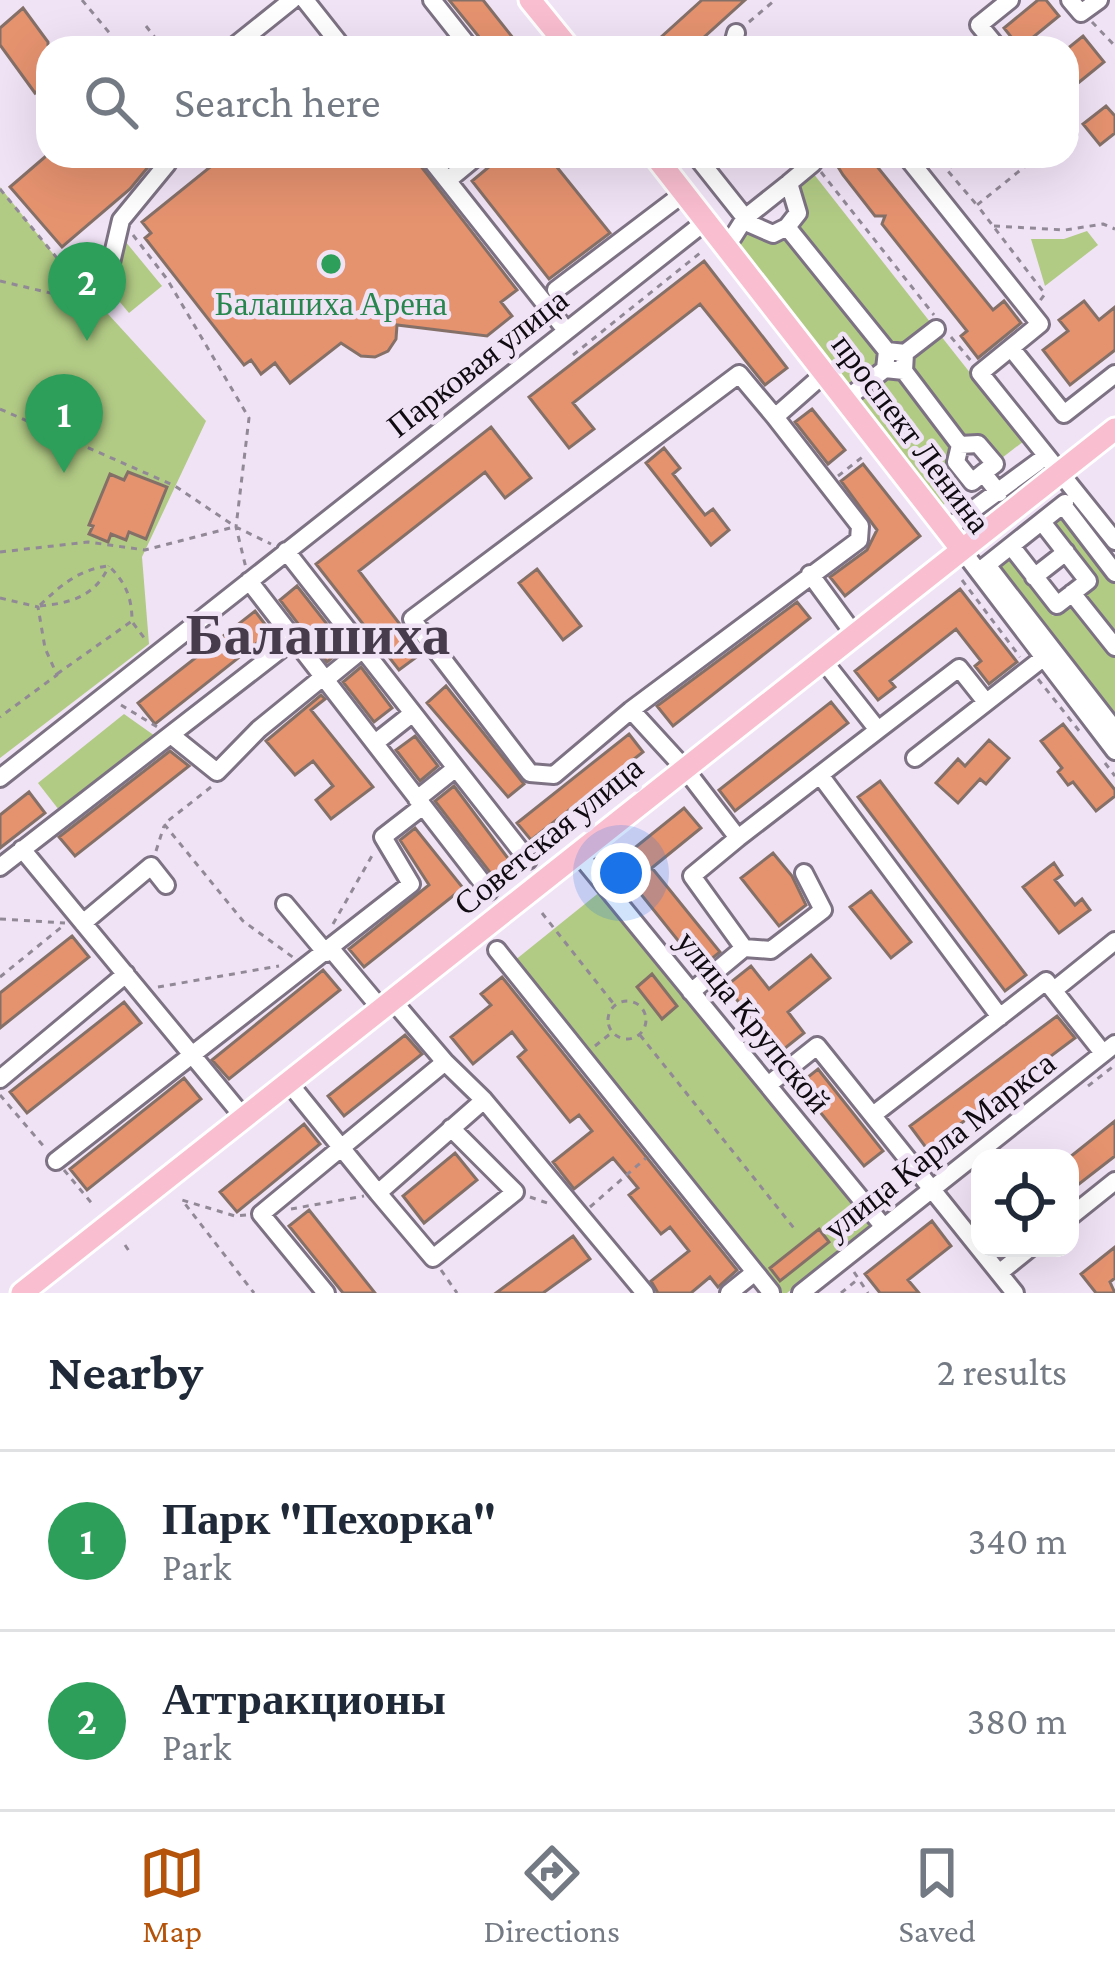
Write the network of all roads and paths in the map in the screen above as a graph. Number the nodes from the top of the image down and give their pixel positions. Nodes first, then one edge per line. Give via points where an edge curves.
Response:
1 (82, 0) edge
2 (292, 0) edge
3 (305, 0) edge
4 (432, 0) edge
5 (530, 0) edge
6 (775, 0) edge
7 (1010, 0) edge
8 (1099, 0) edge
9 (1076, 6) edge
10 (146, 26) dead end
11 (112, 36) edge
12 (154, 36) edge
13 (247, 36) edge
14 (334, 36) edge
15 (460, 36) edge
16 (558, 36) edge
17 (738, 36) edge
18 (989, 36) edge
19 (1115, 46) edge
20 (164, 168) edge
21 (438, 168) edge
22 (462, 168) edge
23 (664, 168) edge
24 (705, 168) edge
25 (803, 168) edge
26 (818, 168) edge
27 (916, 168) edge
28 (949, 168) edge
29 (1023, 168) edge
30 (448, 180) junction
31 (789, 183) junction
32 (0, 189) edge
33 (684, 193) junction
34 (977, 206) junction
35 (745, 218) junction
36 (121, 220) junction
37 (706, 220) junction
38 (992, 225) junction
39 (787, 227) junction
40 (1115, 229) edge
41 (733, 237) dead end
42 (700, 253) dead end
43 (0, 281) edge
44 (556, 290) dead end
45 (104, 293) dead end
46 (1032, 314) junction
47 (565, 329) junction
48 (936, 329) dead end
49 (1011, 348) junction
50 (573, 355) dead end
51 (895, 361) junction
52 (825, 373) junction
53 (980, 373) junction
54 (1115, 374) edge
55 (854, 393) dead end
56 (0, 408) edge
57 (775, 417) junction
58 (1115, 429) edge
59 (865, 455) dead end
60 (1038, 461) dead end
61 (1060, 472) junction
62 (828, 484) junction
63 (999, 493) junction
64 (1042, 522) junction
65 (955, 523) dead end
66 (236, 527) junction
67 (1115, 542) edge
68 (1011, 546) junction
69 (962, 550) junction
70 (286, 551) junction
71 (1066, 552) junction
72 (0, 553) edge
73 (109, 566) junction
74 (1115, 573) edge
75 (810, 574) junction
76 (1034, 577) junction
77 (249, 581) junction
78 (1072, 593) junction
79 (0, 598) edge
80 (38, 607) junction
81 (132, 621) junction
82 (854, 634) junction
83 (145, 639) dead end
84 (289, 643) junction
85 (1115, 647) edge
86 (363, 649) junction
87 (1042, 658) junction
88 (823, 659) junction
89 (57, 675) junction
90 (324, 679) junction
91 (104, 695) junction
92 (986, 702) junction
93 (631, 710) junction
94 (413, 713) junction
95 (0, 717) edge
96 (878, 730) junction
97 (1115, 730) edge
98 (171, 734) junction
99 (375, 743) junction
100 (1115, 751) edge
101 (915, 758) dead end
102 (456, 768) junction
103 (685, 769) junction
104 (217, 772) junction
105 (820, 775) junction
106 (0, 778) edge
107 (420, 802) junction
108 (164, 824) junction
109 (383, 837) junction
110 (738, 838) junction
111 (22, 849) junction
112 (578, 853) junction
113 (528, 860) dead end
114 (151, 866) junction
115 (0, 867) edge
116 (804, 873) dead end
117 (166, 885) dead end
118 (489, 891) dead end
119 (285, 904) dead end
120 (542, 913) dead end
121 (0, 919) edge
122 (76, 920) junction
123 (1115, 941) edge
124 (744, 948) junction
125 (326, 950) junction
126 (497, 950) dead end
127 (125, 974) junction
128 (0, 977) edge
129 (138, 990) junction
130 (1054, 990) junction
131 (692, 992) junction
132 (387, 1005) junction
133 (614, 1005) junction
134 (1000, 1017) junction
135 (612, 1033) junction
136 (640, 1035) junction
137 (1109, 1049) edge
138 (193, 1056) junction
139 (583, 1056) junction
140 (445, 1062) junction
141 (0, 1079) edge
142 (289, 1084) junction
143 (768, 1085) junction
144 (484, 1100) junction
145 (873, 1115) junction
146 (245, 1119) junction
147 (451, 1128) junction
148 (340, 1148) junction
149 (657, 1149) junction
150 (56, 1161) dead end
151 (1115, 1181) edge
152 (932, 1188) junction
153 (515, 1192) junction
154 (378, 1193) junction
155 (1079, 1209) edge
156 (261, 1214) junction
157 (580, 1215) junction
158 (883, 1226) junction
159 (797, 1232) dead end
160 (125, 1245) dead end
161 (129, 1251) dead end
162 (1019, 1257) edge
163 (433, 1258) junction
164 (755, 1272) junction
165 (999, 1273) junction
166 (852, 1274) dead end
167 (824, 1275) junction
168 (857, 1280) junction
169 (22, 1293) edge
170 (254, 1293) edge
171 (326, 1293) edge
172 (457, 1293) edge
173 (645, 1293) edge
174 (729, 1293) edge
175 (772, 1293) edge
176 (801, 1293) edge
177 (840, 1293) edge
178 (868, 1293) edge
179 (1015, 1293) edge

1 - 11 path
2 - 13 street
3 - 14 street
4 - 15 street
5 - 16 main road
6 - 17 path
7 - 18 street via 980,25
8 - 9 street
9 - 19 path
10 - 12 path
20 - 36 street
21 - 30 street
22 - 30 street
23 - 33 main road, проспект Ленина
24 - 35 street
25 - 31 street
26 - 53 path
27 - 46 street
28 - 34 path
29 - 34 path
30 - 47 street
31 - 35 street
31 - 39 street via 798,213
32 - 43 path via 95,304
33 - 37 main road, проспект Ленина
33 - 44 street
34 - 38 path
35 - 39 street via 772,234
35 - 41 street
36 - 45 street
36 - 66 path via 249,418
37 - 47 street, Парковая улица
37 - 52 main road, проспект Ленина
38 - 40 path
38 - 46 path via 1045,294
39 - 51 street
42 - 50 path
46 - 49 street via 1040,325
47 - 70 street, Парковая улица
48 - 51 street
49 - 53 street
49 - 54 street via 1064,414
51 - 55 street
51 - 63 street via 959,445 978,444 995,464 983,473
52 - 57 street
52 - 69 main road, проспект Ленина
53 - 61 street
56 - 66 path via 175,486
57 - 62 street
57 - 93 street via 740,374 412,620 530,773 554,775
58 - 61 main road, Советская улица
59 - 62 path
60 - 63 street
61 - 67 street
61 - 69 main road, Советская улица
62 - 75 street via 860,526 859,540
63 - 65 street
64 - 68 street
64 - 71 street
64 - 74 street via 1061,504
66 - 70 path
66 - 72 path via 145,550 88,542
66 - 77 path
68 - 76 street
68 - 97 street via 987,562
69 - 82 main road, Советская улица
69 - 87 street, проспект Ленина
70 - 77 street, Парковая улица
70 - 86 street
71 - 76 street
71 - 78 street via 1088,580
73 - 80 path via 87,569
73 - 80 path via 84,596
73 - 81 path via 132,602
75 - 82 street
75 - 93 street
76 - 78 street via 1057,605
77 - 84 street
77 - 91 street, Парковая улица
78 - 85 street
79 - 80 path
80 - 89 path
81 - 83 path
81 - 89 path
82 - 88 main road, Советская улица
84 - 90 street
84 - 98 street
86 - 90 street
86 - 94 street
87 - 92 street
87 - 100 street, проспект Ленина
88 - 96 street
88 - 103 main road, Советская улица
89 - 95 path
90 - 99 street
90 - 104 street
91 - 98 path
91 - 106 street, Парковая улица
92 - 96 street via 959,668
92 - 101 street
93 - 103 street
94 - 99 street
94 - 102 street
96 - 105 street
98 - 104 street
98 - 111 street
99 - 107 street
102 - 107 street
102 - 113 street
103 - 110 street
103 - 112 main road, Советская улица
104 - 108 path via 220,780
105 - 110 street
105 - 134 street
107 - 109 street
107 - 118 street
108 - 114 path
108 - 129 path via 243,921 301,963
109 - 125 path
109 - 125 street via 411,884
110 - 124 street via 692,875
111 - 115 street
111 - 122 street
112 - 131 street, улица Крупской
112 - 132 main road, Советская улица
114 - 117 street
114 - 122 street
116 - 124 street via 823,910 771,950
119 - 125 street
120 - 133 path
121 - 122 path
122 - 127 street
122 - 128 path
123 - 130 street
124 - 131 street
125 - 132 street
125 - 138 street
126 - 139 street
127 - 129 street
127 - 141 street
129 - 138 street
130 - 134 street via 1046,981
130 - 137 street
131 - 143 street, улица Крупской
132 - 140 street
132 - 142 main road, Советская улица
133 - 135 path
133 - 136 path via 643,1007
134 - 145 street
135 - 136 path
135 - 139 path
136 - 159 path
137 - 152 street, улица Карла Маркса
138 - 146 street
138 - 150 street
139 - 149 street
140 - 144 street
140 - 148 street
142 - 146 main road, Советская улица
142 - 148 street
143 - 145 street via 817,1046
143 - 158 street, улица Крупской
144 - 147 street
144 - 157 street
145 - 152 street
146 - 169 main road, Советская улица
147 - 153 street
147 - 154 street
148 - 154 street
148 - 156 street
149 - 157 path
149 - 164 street
151 - 155 street
152 - 158 street, улица Карла Маркса
152 - 165 street
153 - 157 path
153 - 163 street
154 - 156 path
154 - 163 street
156 - 170 path via 235,1216 182,1200
156 - 171 street
157 - 173 street
158 - 167 street, улица Карла Маркса
160 - 161 path
162 - 165 street
163 - 172 path
164 - 174 street
164 - 175 street
165 - 179 street
166 - 168 path
167 - 176 street, улица Карла Маркса
167 - 177 street
168 - 177 path
168 - 178 path

